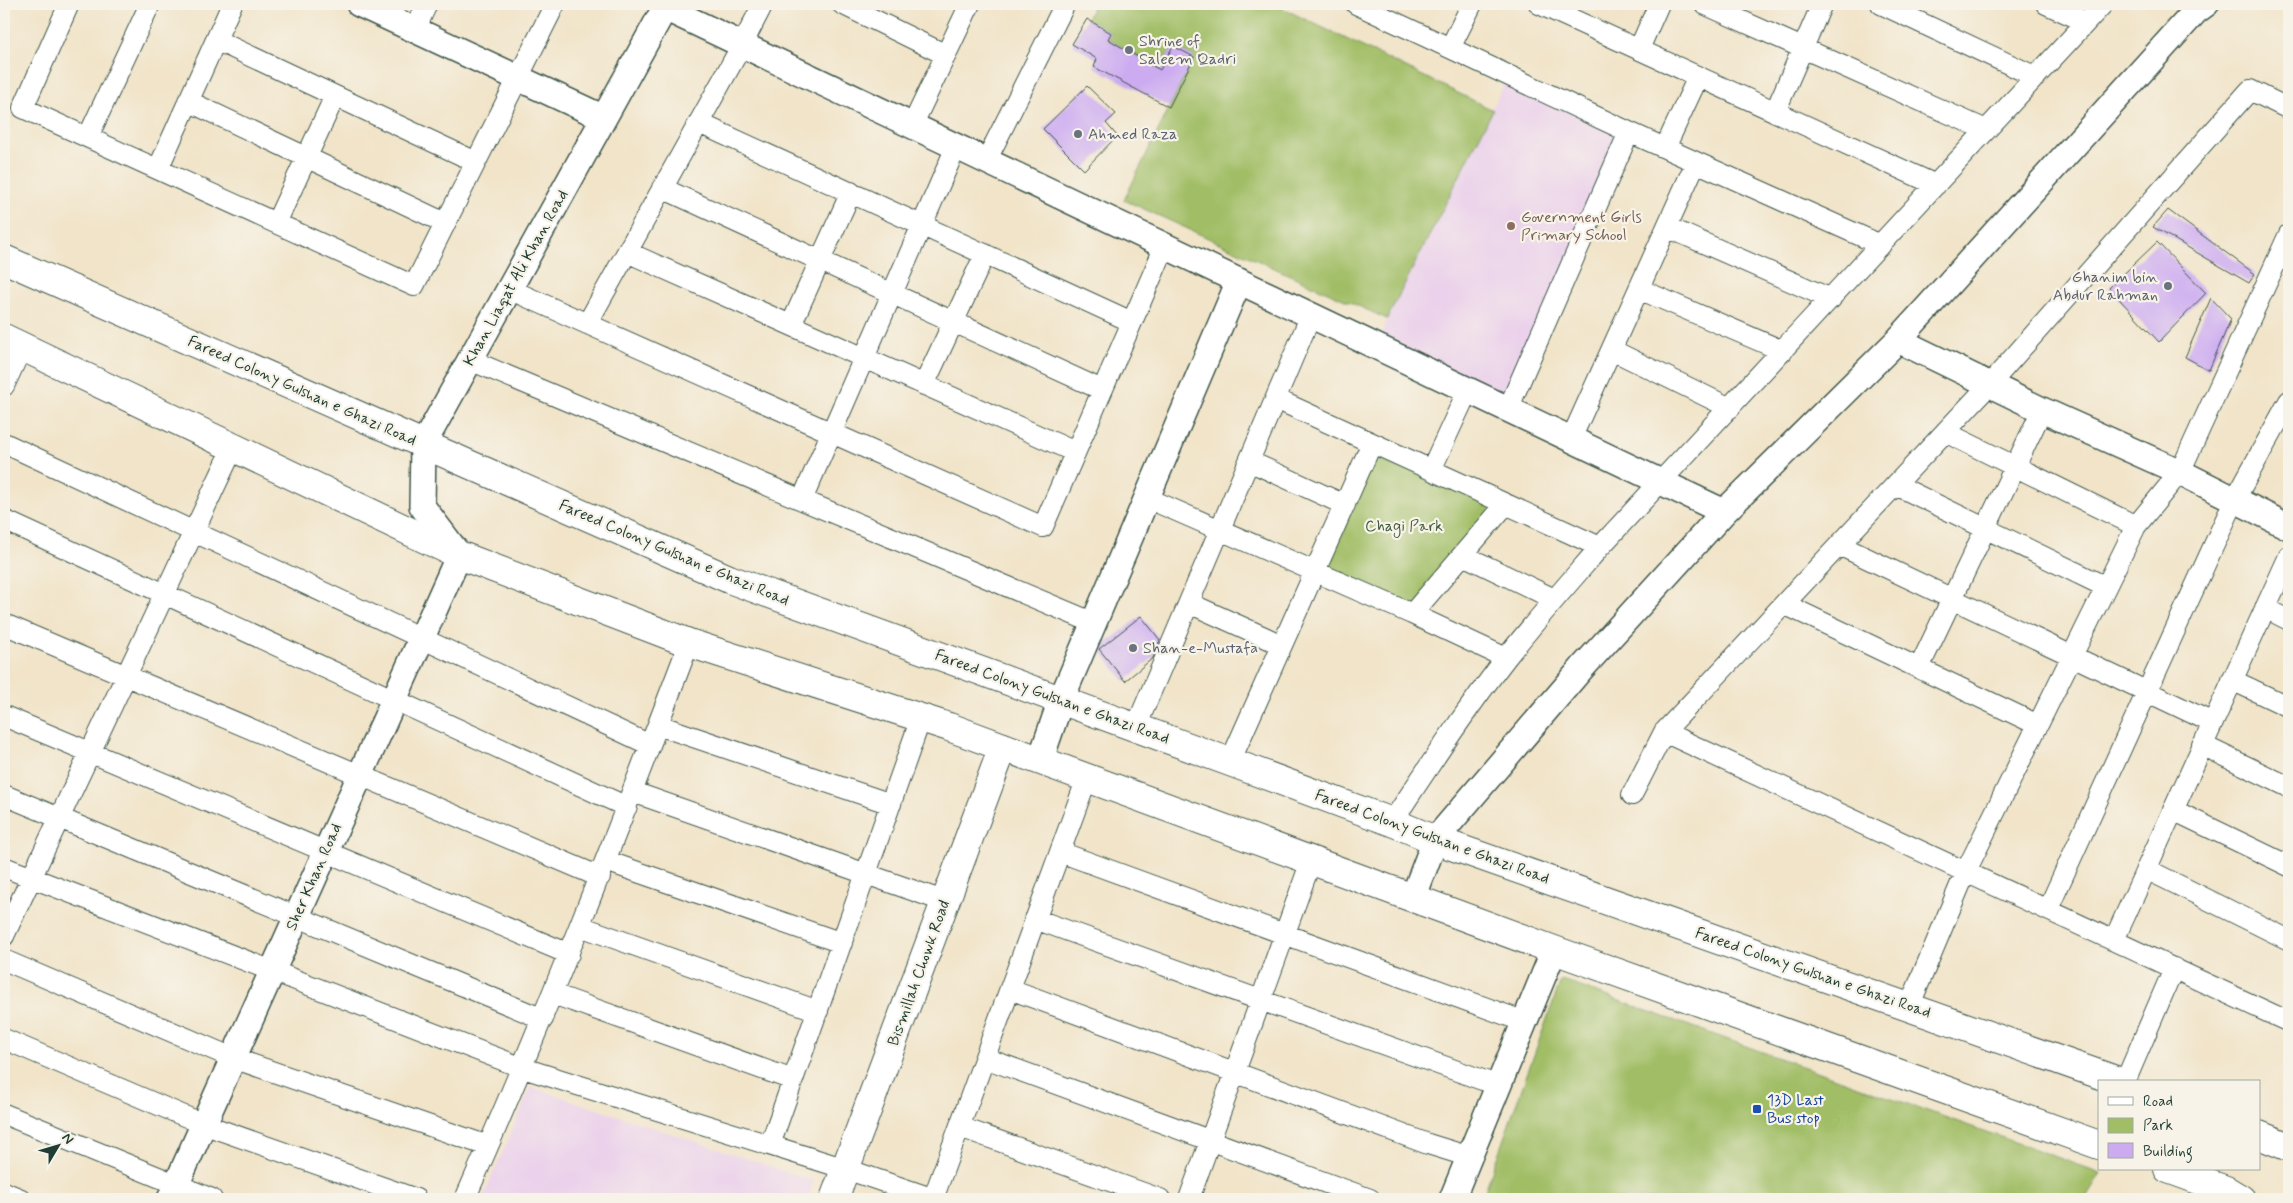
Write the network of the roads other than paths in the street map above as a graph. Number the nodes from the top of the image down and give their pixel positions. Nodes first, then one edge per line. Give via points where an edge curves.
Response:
1 (69, 4) edge
2 (150, 4) edge
3 (232, 4) edge
4 (359, 4) edge
5 (427, 4) edge
6 (763, 4) edge
7 (842, 4) edge
8 (970, 4) edge
9 (1065, 4) edge
10 (1472, 4) edge
11 (1539, 4) edge
12 (1659, 4) edge
13 (1704, 4) edge
14 (1822, 4) edge
15 (1881, 4) edge
16 (2046, 4) edge
17 (2103, 4) edge
18 (2206, 4) edge
19 (551, 5) edge
20 (662, 5) edge
21 (1365, 6) edge
22 (2086, 22) junction
23 (415, 30) junction
24 (216, 40) junction
25 (742, 45) junction
26 (1450, 48) junction
27 (1803, 48) junction
28 (1639, 49) junction
29 (946, 54) junction
30 (1698, 77) junction
31 (2036, 77) junction
32 (518, 78) junction
33 (335, 96) junction
34 (188, 101) junction
35 (2289, 109) edge
36 (1775, 112) junction
37 (604, 118) junction
38 (699, 122) junction
39 (912, 126) junction
40 (1986, 130) junction
41 (1629, 132) junction
42 (88, 137) junction
43 (956, 146) junction
44 (1665, 148) junction
45 (307, 157) junction
46 (986, 161) junction
47 (476, 162) junction
48 (1696, 162) junction
49 (158, 169) junction
50 (1936, 185) junction
51 (662, 188) junction
52 (851, 192) junction
53 (276, 223) junction
54 (445, 223) junction
55 (922, 225) junction
56 (1667, 227) junction
57 (2289, 234) edge
58 (1880, 245) junction
59 (1165, 246) junction
60 (627, 252) junction
61 (985, 254) junction
62 (4, 259) edge
63 (820, 260) junction
64 (1239, 281) junction
65 (1639, 288) junction
66 (509, 289) junction
67 (892, 294) junction
68 (1831, 298) junction
69 (1310, 316) junction
70 (953, 322) junction
71 (1132, 322) junction
72 (587, 324) junction
73 (791, 325) junction
74 (1898, 340) junction
75 (13, 342) edge
76 (1612, 350) junction
77 (1783, 351) junction
78 (864, 358) junction
79 (470, 360) junction
80 (924, 384) junction
81 (1990, 384) junction
82 (4, 386) edge
83 (1102, 390) junction
84 (1468, 390) junction
85 (1276, 399) junction
86 (2289, 401) edge
87 (1730, 408) junction
88 (1508, 409) junction
89 (2042, 410) junction
90 (1945, 432) junction
91 (831, 433) junction
92 (1571, 440) junction
93 (4, 443) edge
94 (1372, 443) junction
95 (423, 444) junction
96 (233, 448) junction
97 (1075, 452) junction
98 (1249, 461) junction
99 (2015, 467) junction
100 (1431, 470) junction
101 (2180, 472) junction
102 (1662, 483) junction
103 (1896, 485) junction
104 (1147, 498) junction
105 (802, 500) junction
106 (2234, 501) junction
107 (1506, 504) junction
108 (1344, 505) junction
109 (1724, 512) junction
110 (4, 520) edge
111 (2136, 526) junction
112 (1986, 528) junction
113 (2289, 528) edge
114 (1220, 530) junction
115 (194, 532) junction
116 (1839, 545) junction
117 (1600, 547) junction
118 (458, 555) junction
119 (1463, 555) junction
120 (2289, 556) edge
121 (1316, 572) junction
122 (2106, 587) junction
123 (165, 594) junction
124 (1554, 599) junction
125 (1952, 599) junction
126 (1189, 604) junction
127 (1784, 604) junction
128 (2265, 608) junction
129 (1412, 614) junction
130 (2289, 620) edge
131 (1094, 623) junction
132 (4, 624) edge
133 (421, 638) junction
134 (689, 643) junction
135 (1282, 645) junction
136 (2072, 656) junction
137 (1506, 658) junction
138 (1919, 668) junction
139 (126, 676) junction
140 (2232, 680) junction
141 (2147, 691) junction
142 (393, 700) junction
143 (1061, 700) junction
144 (2289, 707) edge
145 (4, 716) edge
146 (921, 718) junction
147 (2213, 723) junction
148 (658, 725) junction
149 (2038, 725) junction
150 (1136, 727) junction
151 (1664, 732) junction
152 (650, 745) junction
153 (2202, 745) junction
154 (1003, 747) junction
155 (90, 753) junction
156 (1040, 761) junction
157 (1230, 762) junction
158 (359, 775) junction
159 (1087, 778) junction
160 (2289, 787) edge
161 (4, 795) edge
162 (1632, 795) dead end
163 (630, 800) junction
164 (891, 804) junction
165 (2173, 810) junction
166 (59, 818) junction
167 (1392, 822) junction
168 (1435, 840) junction
169 (325, 851) junction
170 (1060, 852) junction
171 (1311, 861) junction
172 (2289, 866) edge
173 (4, 867) edge
174 (603, 869) junction
175 (2146, 869) junction
176 (1966, 870) junction
177 (866, 874) junction
178 (31, 878) junction
179 (1413, 898) junction
180 (946, 902) junction
181 (2048, 909) junction
182 (296, 917) junction
183 (1035, 920) junction
184 (580, 926) junction
185 (1284, 934) junction
186 (4, 936) edge
187 (2114, 940) junction
188 (2289, 940) edge
189 (842, 943) junction
190 (1554, 950) junction
191 (569, 954) junction
192 (4, 960) edge
193 (2174, 968) junction
194 (272, 971) junction
195 (1010, 989) junction
196 (553, 994) junction
197 (1260, 1001) junction
198 (1909, 1007) junction
199 (818, 1011) junction
200 (542, 1019) junction
201 (1525, 1022) junction
202 (2289, 1022) edge
203 (4, 1039) edge
204 (233, 1058) junction
205 (985, 1058) junction
206 (523, 1068) junction
207 (1234, 1072) junction
208 (793, 1080) junction
209 (2117, 1080) edge
210 (2124, 1080) edge
211 (1498, 1086) junction
212 (4, 1114) edge
213 (203, 1124) junction
214 (960, 1127) junction
215 (2260, 1135) edge
216 (1210, 1140) junction
217 (2098, 1145) edge
218 (488, 1146) junction
219 (770, 1146) junction
220 (2289, 1147) edge
221 (1470, 1157) junction
222 (846, 1169) junction
223 (2171, 1170) edge
224 (4, 1192) edge
225 (173, 1193) edge
226 (20, 1199) edge
227 (212, 1199) edge
228 (416, 1199) edge
229 (465, 1199) edge
230 (834, 1199) edge
231 (934, 1199) edge
232 (1160, 1199) edge
233 (1189, 1199) edge
234 (1370, 1199) edge
235 (1452, 1199) edge
236 (2242, 1199) edge

1 - 42 street via 23,108
2 - 42 street
3 - 24 street
4 - 23 street
5 - 23 street
6 - 25 street
7 - 29 street
8 - 29 street
9 - 46 street
10 - 26 street
11 - 28 street
12 - 28 street
13 - 27 street
14 - 27 street
15 - 31 street
16 - 22 street
17 - 22 street
18 - 74 street via 2195,12
19 - 32 street
20 - 25 street
20 - 37 street, Khan Liaqat Ali Khan Road
21 - 26 street
22 - 31 street
23 - 32 street
24 - 33 street
24 - 34 street
25 - 38 street
25 - 39 street
26 - 41 street
27 - 36 street
27 - 40 street
28 - 30 street
29 - 39 street
30 - 36 street
30 - 44 street
31 - 40 street
32 - 37 street
32 - 47 street
33 - 45 street
33 - 47 street
34 - 45 street
34 - 49 street
35 - 81 street via 2250,90
36 - 50 street
37 - 66 street, Khan Liaqat Ali Khan Road
38 - 51 street
38 - 52 street
39 - 43 street
40 - 50 street
41 - 44 street
41 - 88 street
42 - 49 street
43 - 46 street
43 - 55 street
44 - 48 street
45 - 53 street
45 - 54 street
46 - 59 street
47 - 54 street
48 - 56 street
48 - 58 street
49 - 53 street
50 - 58 street
51 - 60 street
51 - 63 street
52 - 55 street
52 - 63 street
53 - 54 street via 414,286
55 - 61 street
55 - 67 street
56 - 65 street
56 - 68 street
57 - 101 street
58 - 68 street
59 - 64 street
59 - 71 street
60 - 72 street
60 - 73 street
61 - 70 street
61 - 71 street
62 - 95 main road, Fareed Colony Gulshan e Ghazi Road
63 - 67 street
63 - 73 street
64 - 69 street
64 - 104 street
65 - 76 street
65 - 77 street
66 - 72 street
66 - 79 street, Khan Liaqat Ali Khan Road
67 - 70 street
67 - 78 street
68 - 77 street
69 - 84 street
69 - 85 street
70 - 80 street
70 - 83 street
71 - 83 street
72 - 91 street
73 - 78 street
74 - 81 street
74 - 109 street
75 - 82 street
75 - 96 main road
76 - 87 street
76 - 92 street
77 - 87 street
78 - 80 street
78 - 91 street
79 - 95 street, Khan Liaqat Ali Khan Road
79 - 105 street
80 - 97 street
81 - 89 street
81 - 90 street
83 - 97 street
84 - 88 street
84 - 100 street
85 - 94 street
85 - 98 street
86 - 106 street
87 - 102 street
88 - 92 street
89 - 99 street
89 - 101 street
90 - 99 street
90 - 103 street
91 - 97 street via 1043,528
91 - 105 street
92 - 102 street
93 - 115 street
94 - 100 street
94 - 108 street
95 - 118 street, Khan Liaqat Ali Khan Road via 422,506
95 - 143 main road, Fareed Colony Gulshan e Ghazi Road via 729,579
96 - 115 street
96 - 118 main road
98 - 108 street
98 - 114 street
99 - 111 street
99 - 112 street
100 - 107 street
101 - 106 street
101 - 111 street
102 - 109 street
102 - 117 street
103 - 112 street
103 - 116 street
104 - 114 street
104 - 131 street
105 - 131 street
106 - 113 street
106 - 141 street
107 - 117 street
107 - 119 street
108 - 121 street
109 - 168 street via 1582,668
110 - 123 street
111 - 122 street
112 - 122 street
112 - 125 street
114 - 121 street
114 - 126 street
115 - 123 street
115 - 133 street
116 - 125 street
116 - 127 street
117 - 124 street
118 - 133 street, Sher Khan Road
118 - 134 main road
119 - 124 street
119 - 129 street
120 - 128 street
121 - 129 street
121 - 135 street
122 - 136 street
123 - 139 street
123 - 142 street
124 - 137 street
125 - 136 street
125 - 138 street
126 - 135 street
126 - 150 street
127 - 138 street
127 - 151 street
128 - 130 street
128 - 140 street
129 - 137 street
131 - 143 street
132 - 139 street
133 - 142 street, Sher Khan Road
133 - 152 street
134 - 146 main road
134 - 148 street
135 - 157 street
136 - 141 street
136 - 149 street
137 - 167 street
138 - 149 street
139 - 155 street
139 - 158 street
140 - 144 street
140 - 147 street
141 - 147 street
141 - 181 street
142 - 158 street, Sher Khan Road
142 - 163 street
143 - 150 main road, Fareed Colony Gulshan e Ghazi Road
143 - 156 street
145 - 155 street
146 - 154 main road
146 - 164 street
147 - 153 street
148 - 152 street
148 - 164 street
149 - 176 street
150 - 157 main road, Fareed Colony Gulshan e Ghazi Road
151 - 162 street
151 - 176 street
152 - 163 street
153 - 160 street
153 - 165 street
154 - 156 main road
154 - 180 main road, Bismillah Chowk Road
155 - 166 street
155 - 169 street
156 - 159 main road
157 - 167 main road, Fareed Colony Gulshan e Ghazi Road
158 - 169 street, Sher Khan Road
158 - 174 street
159 - 170 street
159 - 171 main road
161 - 166 street
163 - 174 street
163 - 177 street
164 - 177 street
165 - 172 street
165 - 175 street
166 - 178 street
166 - 182 street
167 - 168 main road, Fareed Colony Gulshan e Ghazi Road
168 - 179 street
168 - 198 main road, Fareed Colony Gulshan e Ghazi Road
169 - 182 street, Sher Khan Road
169 - 191 street
170 - 183 street
170 - 185 street
171 - 179 main road
171 - 185 street
173 - 178 street
174 - 184 street
174 - 189 street
175 - 187 street
175 - 188 street
176 - 181 street
176 - 198 street
177 - 180 street
177 - 189 street
178 - 186 street
178 - 194 street
179 - 190 main road
180 - 222 main road, Bismillah Chowk Road
181 - 187 street
182 - 194 street, Sher Khan Road
182 - 200 street
183 - 195 street
183 - 197 street
184 - 191 street
184 - 199 street
185 - 197 street
185 - 201 street
187 - 193 street
189 - 199 street
190 - 201 street
190 - 217 main road
191 - 196 street
192 - 204 street
193 - 202 street
193 - 210 street
194 - 204 street, Sher Khan Road
194 - 206 street
195 - 205 street
195 - 207 street
196 - 200 street
196 - 208 street
197 - 207 street
197 - 211 street
198 - 209 main road, Fareed Colony Gulshan e Ghazi Road
199 - 208 street
200 - 206 street
201 - 211 street
203 - 213 street
204 - 213 street, Sher Khan Road
204 - 218 street
205 - 214 street
205 - 216 street
206 - 218 street
206 - 219 street
207 - 216 street
207 - 221 street
208 - 219 street
211 - 221 street
212 - 225 street
213 - 225 street, Sher Khan Road
213 - 228 street
214 - 231 street
214 - 232 street
215 - 220 main road
216 - 233 street
216 - 234 street
218 - 229 street
219 - 222 street
221 - 235 street
222 - 230 main road, Bismillah Chowk Road
222 - 231 street
223 - 236 main road
224 - 226 street
225 - 227 street

